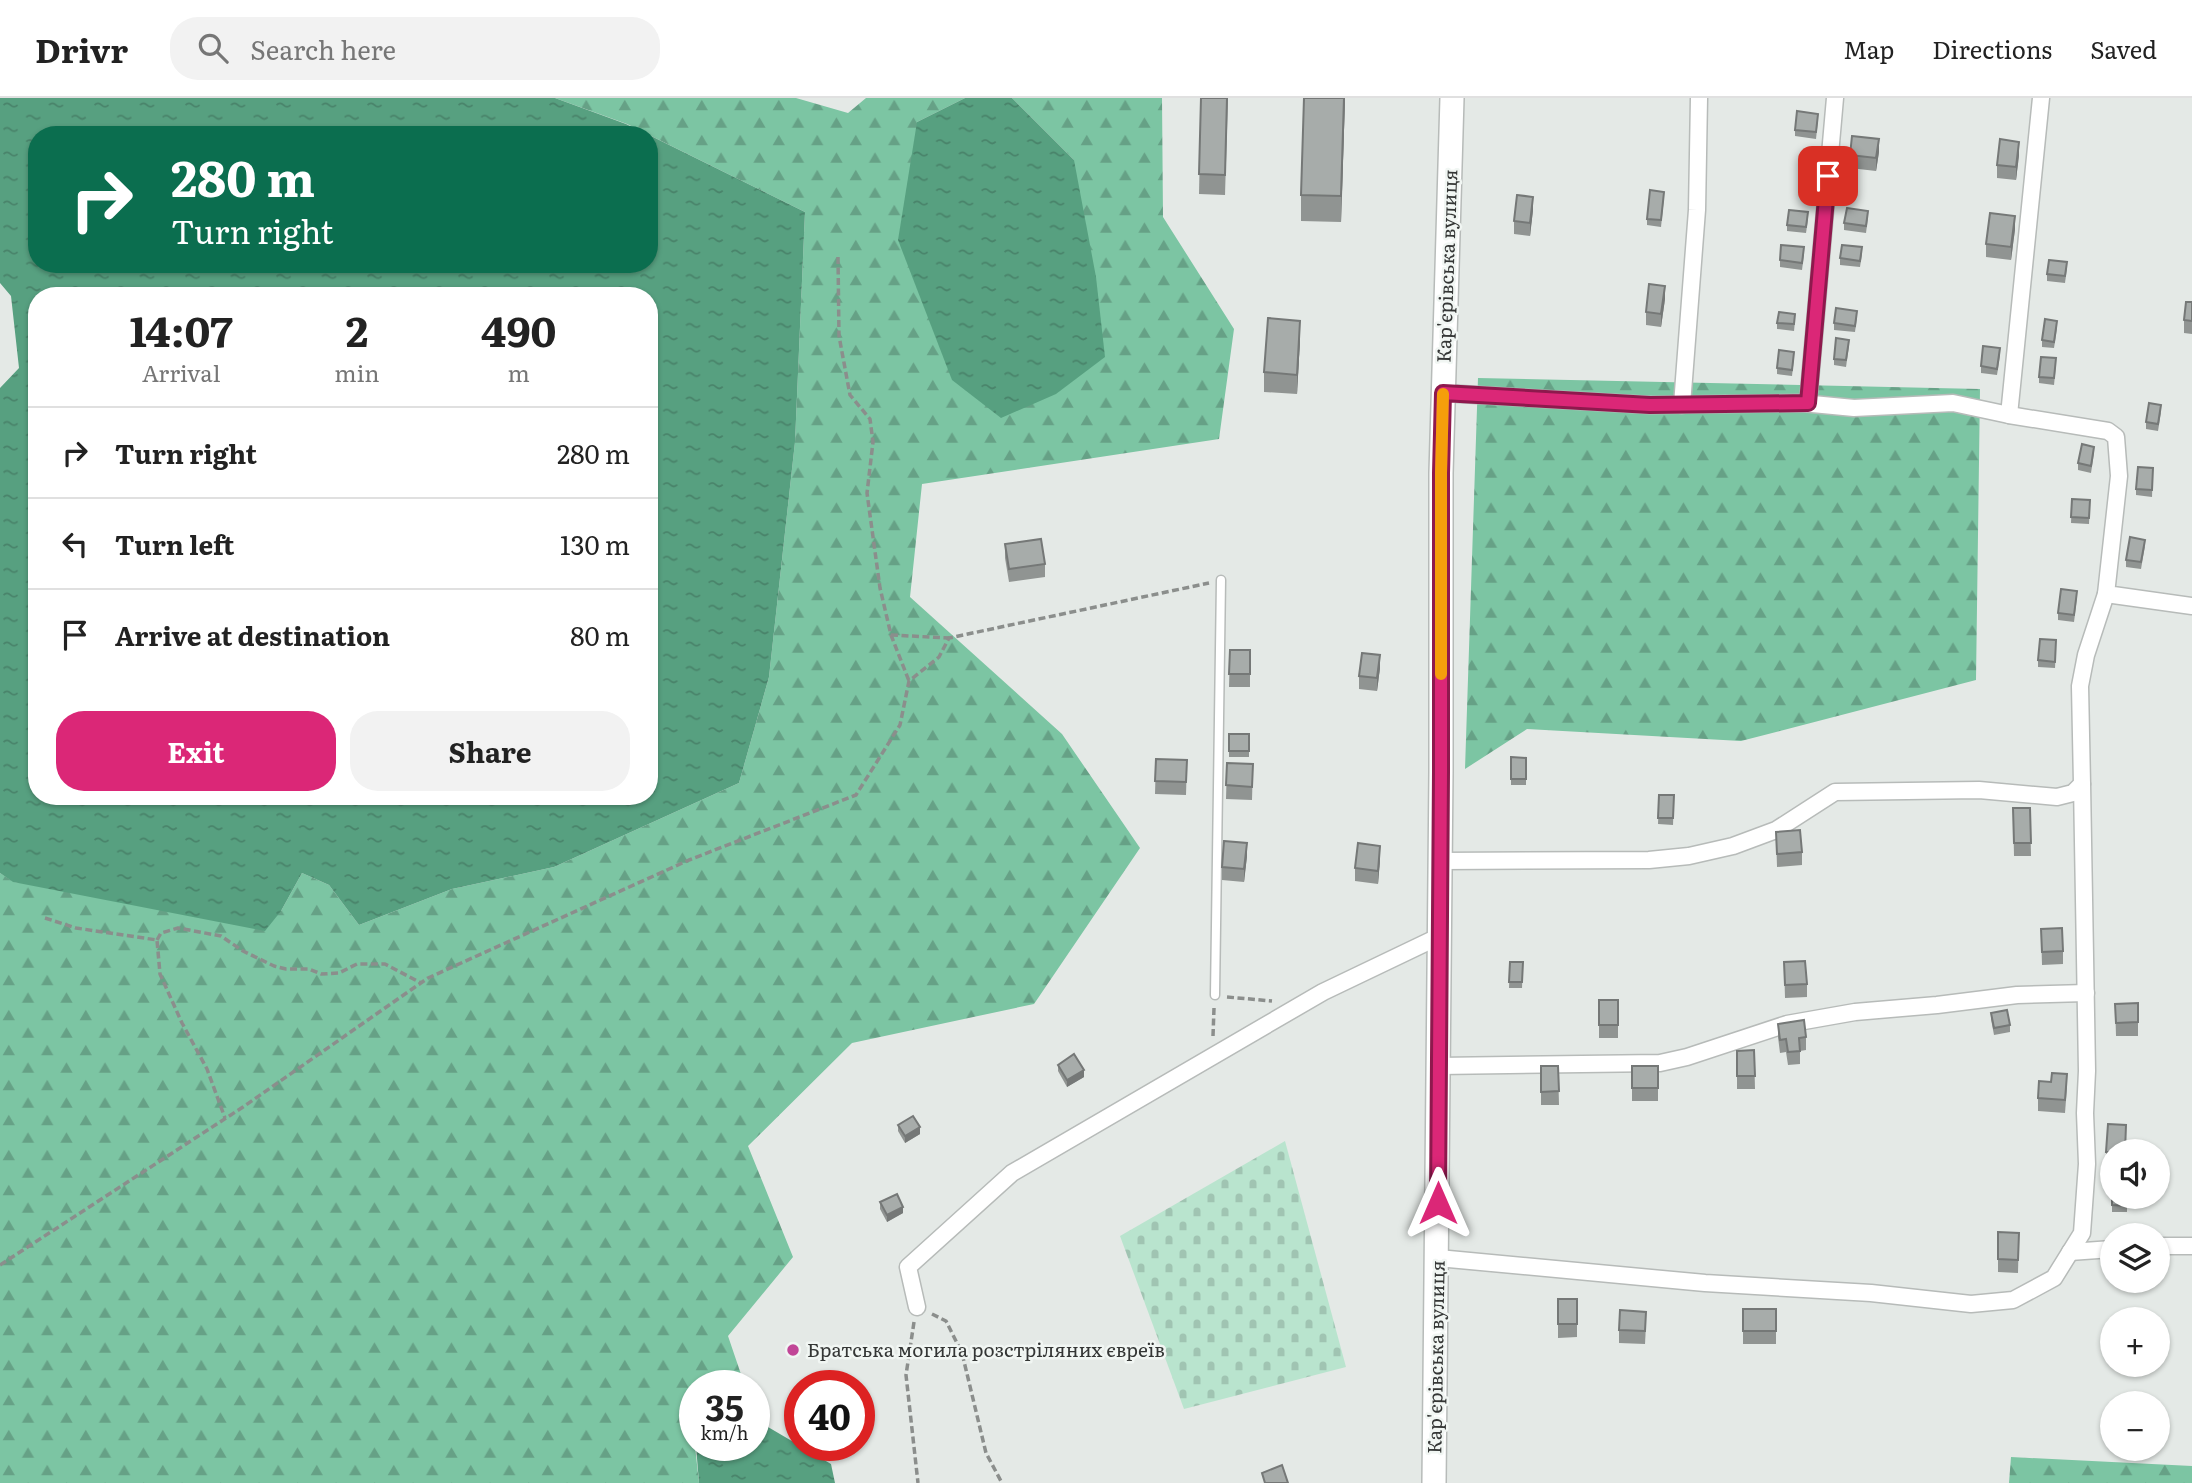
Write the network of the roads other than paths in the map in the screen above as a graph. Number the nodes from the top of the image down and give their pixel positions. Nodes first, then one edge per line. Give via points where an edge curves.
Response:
1 (1452, 98) edge
2 (1699, 98) edge
3 (1835, 98) edge
4 (2041, 98) edge
5 (1443, 393) junction
6 (1808, 403) junction
7 (1682, 405) junction
8 (2009, 415) junction
9 (1222, 580) road end
10 (2106, 594) junction
11 (2192, 606) edge
12 (2082, 784) junction
13 (1441, 860) junction
14 (1440, 936) junction
15 (2086, 993) junction
16 (1215, 995) road end
17 (1439, 1066) junction
18 (2170, 1246) edge
19 (2192, 1246) edge
20 (2100, 1250) edge
21 (2070, 1252) junction
22 (1438, 1258) junction
23 (917, 1307) road end
24 (1434, 1483) edge

1 - 5 street, Кар'єрівська вулиця
2 - 7 street via 1698,210
3 - 6 street
4 - 8 street
5 - 7 street
5 - 13 street, Кар'єрівська вулиця
6 - 7 street
6 - 8 street via 1854,408 1953,402
8 - 10 street via 2108,431 2116,437 2119,476
9 - 16 lane
10 - 11 street
10 - 12 street via 2080,686
12 - 13 street via 2073,793 2057,797 1979,790 1835,792 1776,830 1689,856
12 - 15 street
13 - 14 street, Кар'єрівська вулиця
14 - 17 street, Кар'єрівська вулиця
14 - 23 street via 1302,1004 1012,1173 908,1267
15 - 17 street via 2017,995 1856,1012 1787,1024 1660,1063
15 - 21 street via 2087,1164 2082,1233
17 - 22 street, Кар'єрівська вулиця
18 - 19 street
20 - 21 street
21 - 22 street via 2054,1278 2013,1300 1971,1304
22 - 24 street, Кар'єрівська вулиця

